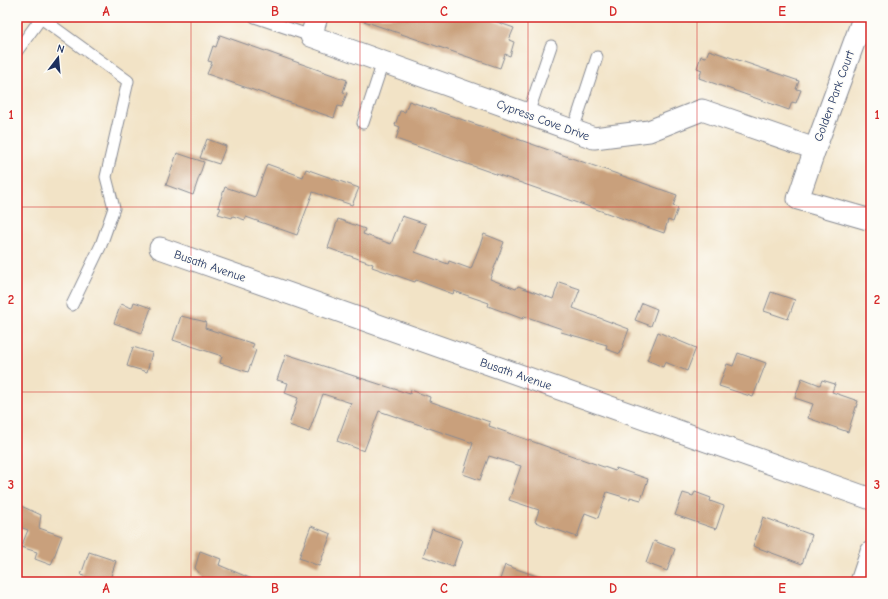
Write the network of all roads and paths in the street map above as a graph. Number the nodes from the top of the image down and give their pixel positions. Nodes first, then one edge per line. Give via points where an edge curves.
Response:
1 (255, 17) edge
2 (41, 18) edge
3 (862, 21) dead end
4 (314, 26) edge
5 (551, 46) dead end
6 (17, 51) edge
7 (597, 58) dead end
8 (383, 62) junction
9 (528, 114) junction
10 (363, 123) dead end
11 (572, 130) junction
12 (815, 149) junction
13 (871, 220) edge
14 (160, 248) dead end
15 (72, 305) dead end
16 (871, 499) edge
17 (871, 552) edge
18 (861, 582) edge

1 - 4 lane
2 - 6 lane
2 - 15 lane via 128,81 106,177 114,208 101,245
3 - 12 street, Golden Park Court
4 - 8 street, Cypress Cove Drive
5 - 9 lane
7 - 11 lane
8 - 9 street, Cypress Cove Drive
8 - 10 lane
9 - 11 street, Cypress Cove Drive
11 - 12 street, Cypress Cove Drive via 594,138 649,131 702,110
12 - 13 street via 798,199
14 - 16 street, Busath Avenue
17 - 18 street

